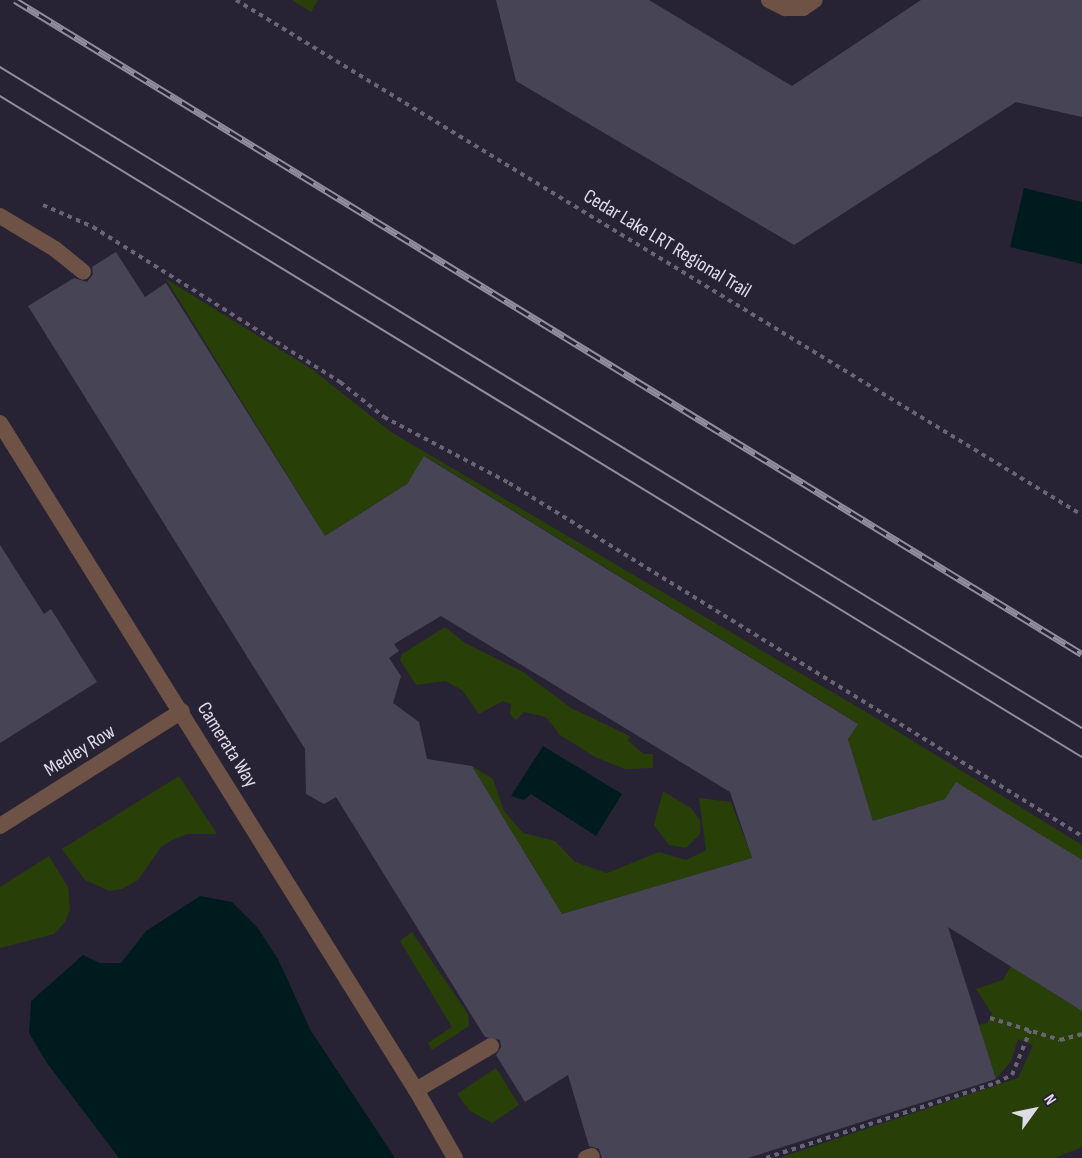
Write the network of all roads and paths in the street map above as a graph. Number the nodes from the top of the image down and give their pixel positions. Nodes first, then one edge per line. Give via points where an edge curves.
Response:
1 (236, 0) edge
2 (769, 0) edge
3 (815, 0) edge
4 (33, 201) dead end
5 (0, 216) edge
6 (83, 272) dead end
7 (0, 423) edge
8 (1082, 515) edge
9 (182, 711) junction
10 (0, 826) edge
11 (1082, 836) edge
12 (990, 1018) dead end
13 (1030, 1031) junction
14 (1082, 1034) edge
15 (491, 1046) dead end
16 (416, 1090) junction
17 (455, 1158) edge
18 (766, 1158) edge

1 - 8 path, Cedar Lake LRT Regional Trail
2 - 3 street via 785,8 803,8
4 - 11 path via 93,227 340,382 384,417 509,483
5 - 6 street via 55,249
7 - 9 street, Camerata Way
9 - 10 street, Medley Row
9 - 16 street, Camerata Way
12 - 13 path
13 - 14 path via 1060,1040
13 - 18 path via 1011,1075 996,1083
15 - 16 street
16 - 17 street, Camerata Way

